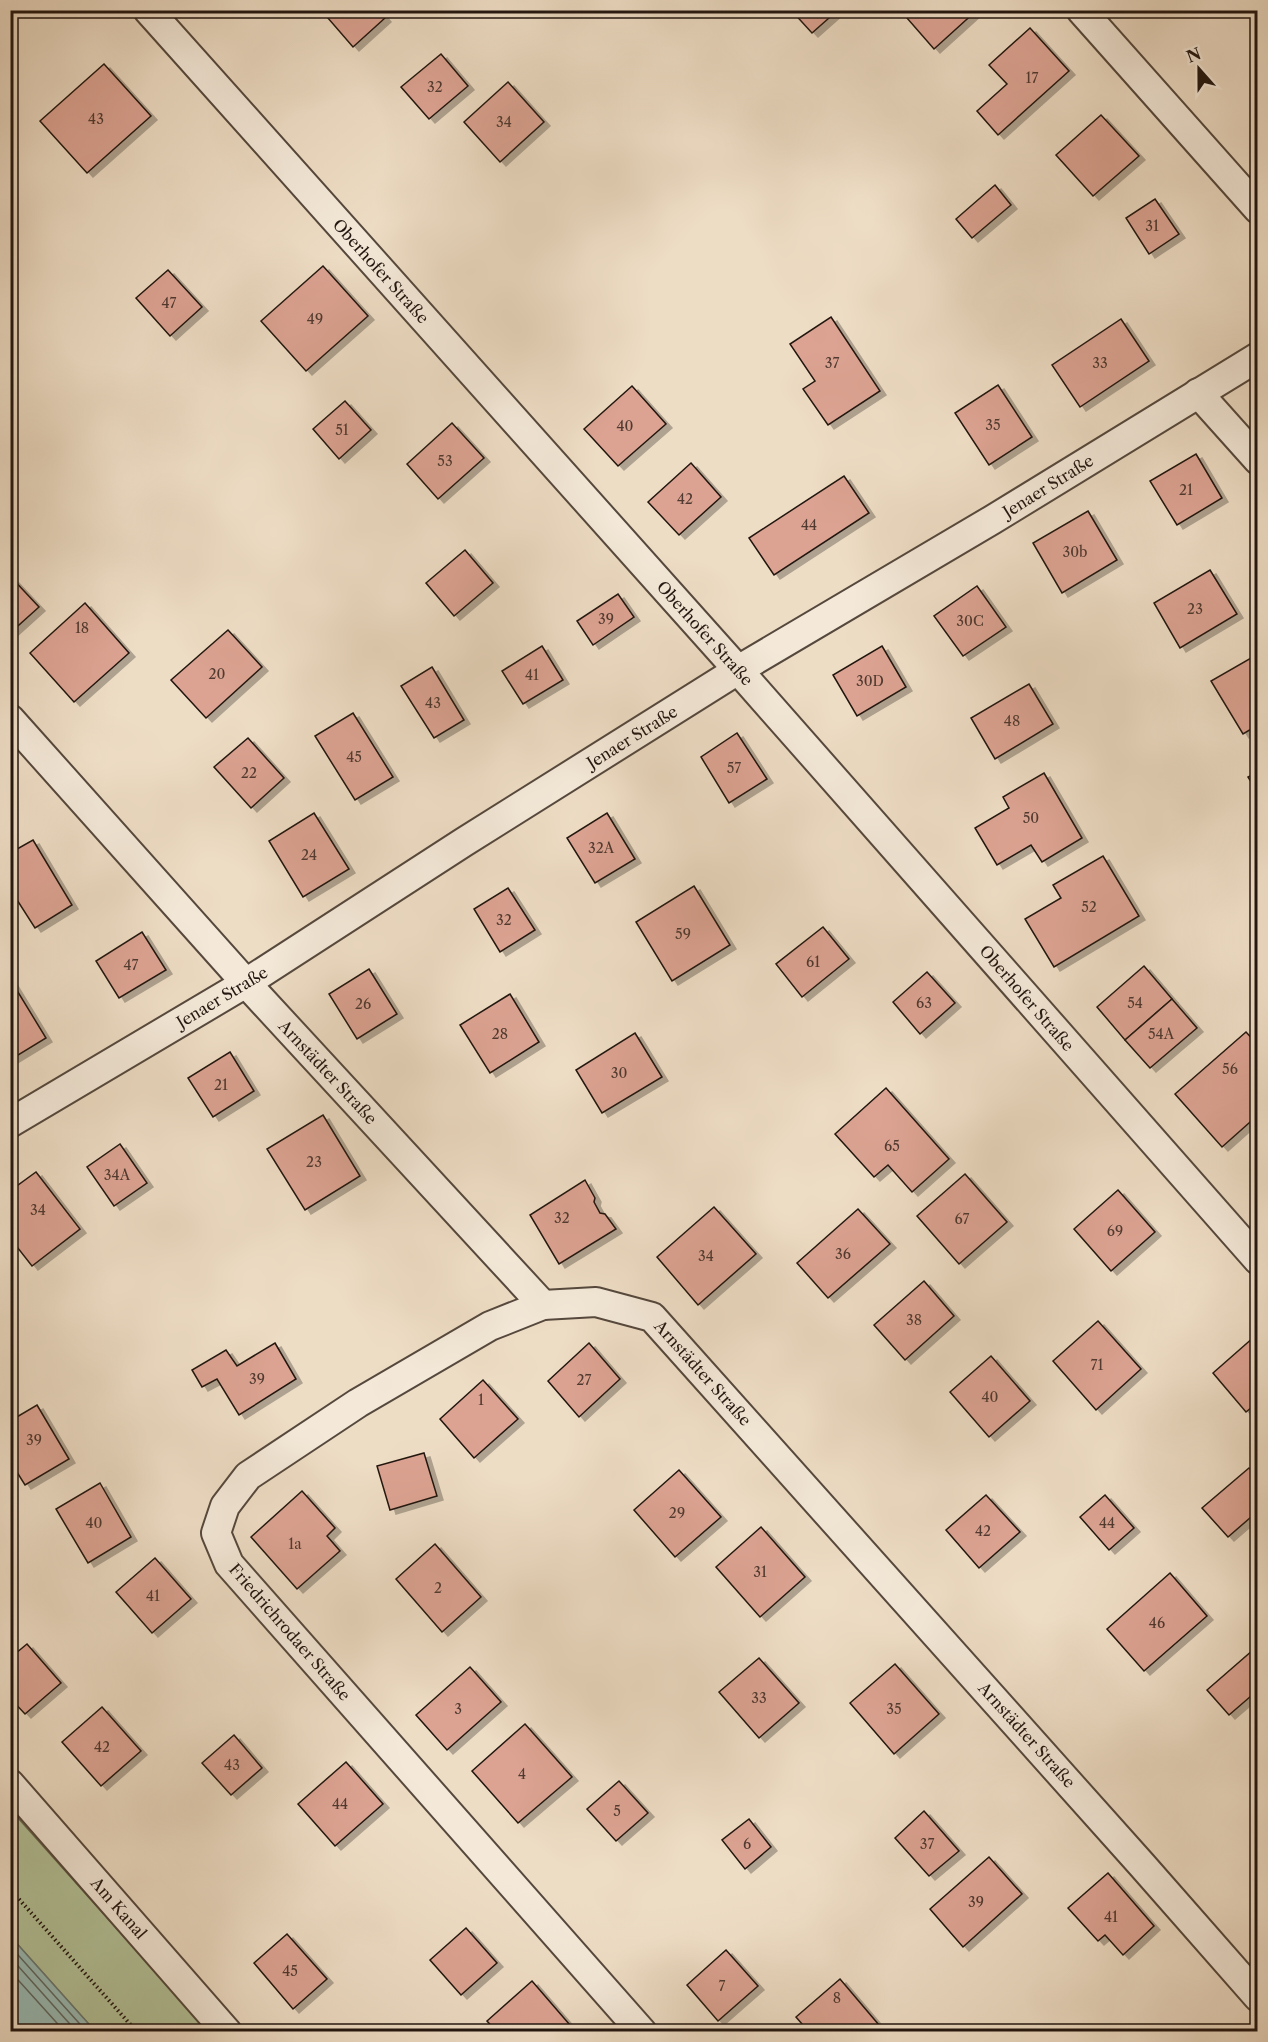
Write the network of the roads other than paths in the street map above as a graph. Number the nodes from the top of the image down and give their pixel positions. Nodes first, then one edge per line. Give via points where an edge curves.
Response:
1 (148, 10) edge
2 (1081, 10) edge
3 (1257, 209) edge
4 (1257, 357) edge
5 (1198, 393) junction
6 (1257, 460) edge
7 (738, 670) junction
8 (10, 719) edge
9 (246, 983) junction
10 (10, 1123) edge
11 (1257, 1260) edge
12 (543, 1305) junction
13 (10, 1784) edge
14 (1257, 1997) edge
15 (227, 2031) edge
16 (642, 2031) edge

1 - 7 street, Oberhofer Straße
2 - 3 street
4 - 5 street, Jenaer Straße
5 - 6 street
5 - 7 street, Jenaer Straße
7 - 9 street, Jenaer Straße
7 - 11 street, Oberhofer Straße
8 - 9 street, Arnstädter Straße
9 - 10 street, Jenaer Straße
9 - 12 street, Arnstädter Straße
12 - 14 street, Arnstädter Straße via 596,1302 652,1317
12 - 16 street, Friedrichrodaer Straße via 490,1326 358,1403 248,1476 225,1506 216,1533 229,1564
13 - 15 street, Am Kanal

